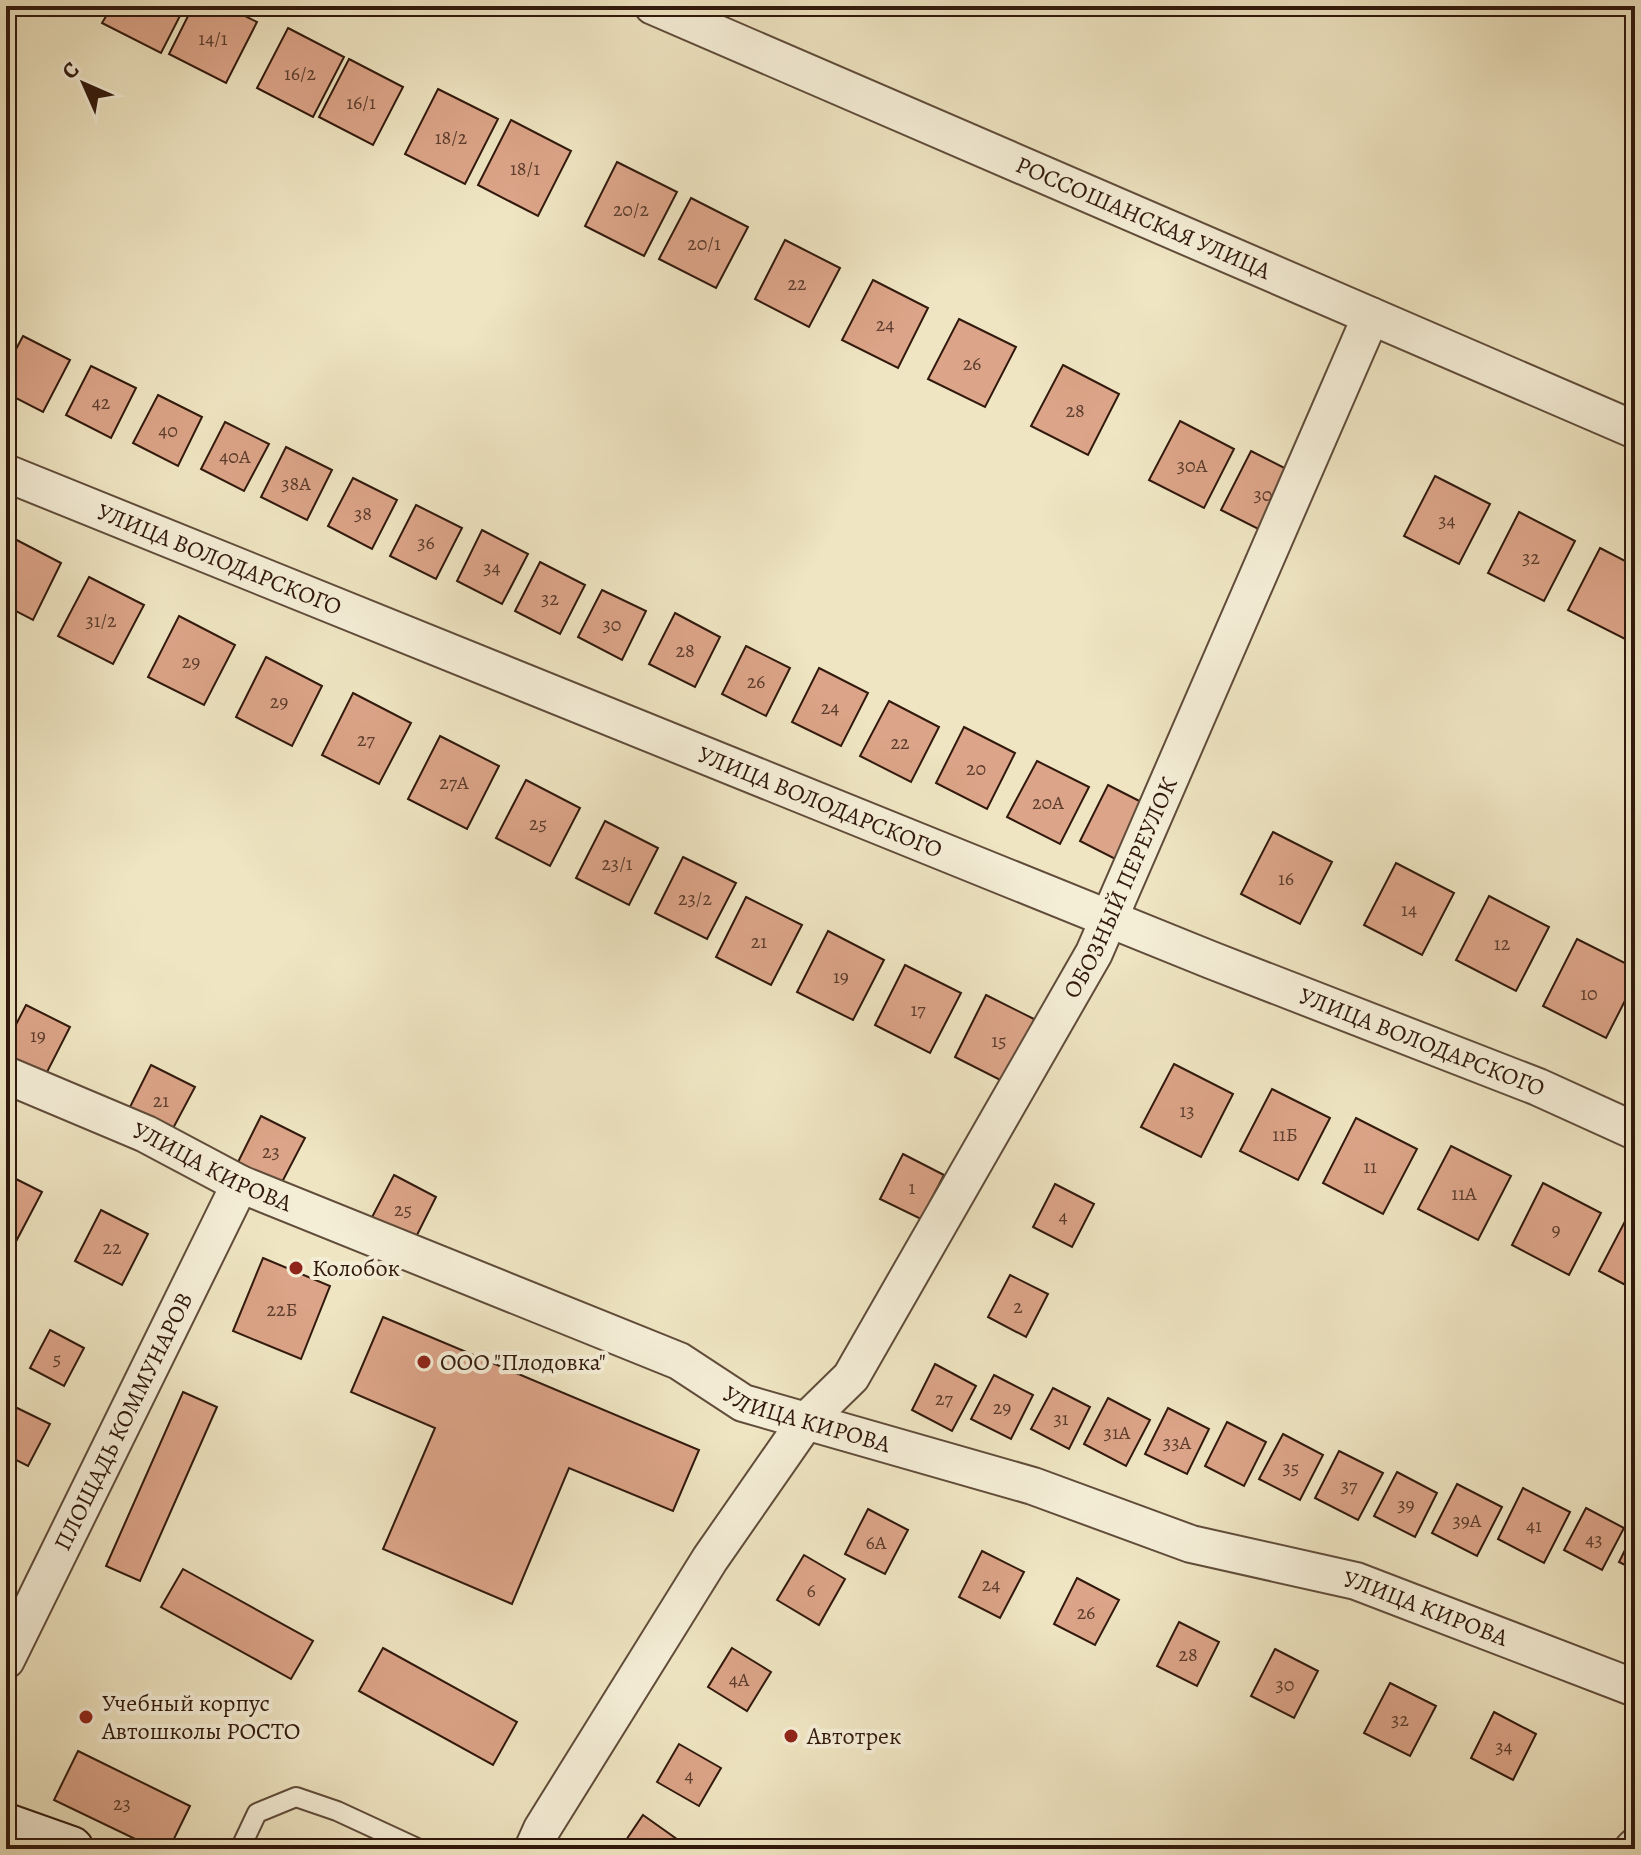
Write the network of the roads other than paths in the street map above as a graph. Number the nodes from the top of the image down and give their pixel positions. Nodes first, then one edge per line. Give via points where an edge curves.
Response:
1 (653, 6) edge
2 (1371, 316) junction
3 (1635, 430) edge
4 (6, 473) edge
5 (1108, 916) junction
6 (6, 1075) edge
7 (1635, 1131) edge
8 (240, 1184) junction
9 (806, 1421) junction
10 (6, 1660) edge
11 (1634, 1689) edge
12 (7, 1828) edge
13 (417, 1848) edge
14 (71, 1849) edge
15 (240, 1849) edge
16 (533, 1849) edge

1 - 2 street, РОССОШАНСКАЯ УЛИЦА
2 - 3 street, РОССОШАНСКАЯ УЛИЦА
2 - 5 street, ОБОЗНЫЙ ПЕРЕУЛОК
4 - 5 street, УЛИЦА ВОЛОДАРСКОГО
5 - 7 street, УЛИЦА ВОЛОДАРСКОГО via 1538,1087
5 - 9 street, ОБОЗНЫЙ ПЕРЕУЛОК via 1094,953 851,1377
6 - 8 street, УЛИЦА КИРОВА via 146,1134
8 - 9 street, УЛИЦА КИРОВА via 679,1361 743,1403
8 - 10 street, ПЛОЩАДЬ КОММУНАРОВ
9 - 11 street, УЛИЦА КИРОВА via 1033,1486 1191,1544 1356,1581
9 - 16 street via 710,1559
12 - 14 street
13 - 15 lane via 296,1797 257,1813

